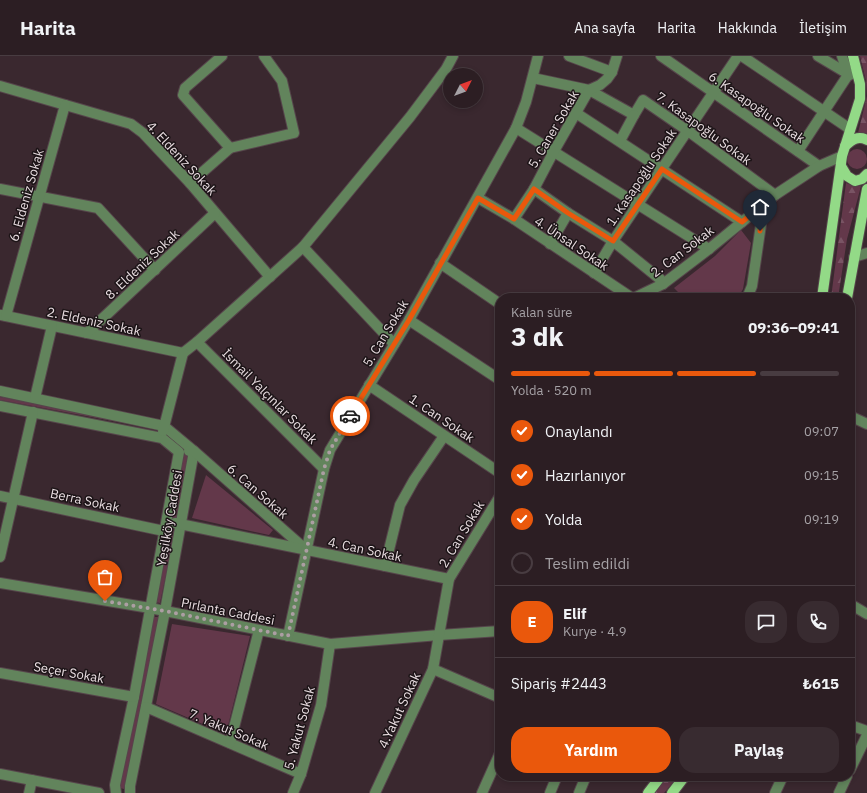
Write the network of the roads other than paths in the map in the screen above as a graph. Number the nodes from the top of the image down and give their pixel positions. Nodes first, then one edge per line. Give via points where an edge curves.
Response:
1 (222, 56) edge
2 (264, 56) edge
3 (453, 56) edge
4 (538, 56) edge
5 (569, 56) edge
6 (617, 56) edge
7 (661, 56) edge
8 (738, 56) edge
9 (742, 56) edge
10 (818, 56) edge
11 (842, 56) edge
12 (853, 56) edge
13 (612, 72) junction
14 (853, 75) junction
15 (533, 78) junction
16 (0, 86) edge
17 (589, 90) junction
18 (713, 92) junction
19 (66, 105) junction
20 (824, 112) junction
21 (576, 113) junction
22 (634, 115) junction
23 (516, 128) junction
24 (850, 129) junction
25 (688, 131) junction
26 (867, 140) edge
27 (620, 141) junction
28 (230, 148) junction
29 (554, 151) junction
30 (798, 151) junction
31 (843, 156) junction
32 (818, 166) junction
33 (662, 169) junction
34 (867, 174) edge
35 (190, 183) junction
36 (0, 189) edge
37 (534, 189) junction
38 (867, 189) edge
39 (775, 195) junction
40 (39, 197) junction
41 (478, 198) junction
42 (638, 204) junction
43 (764, 204) junction
44 (215, 213) junction
45 (568, 213) junction
46 (514, 219) junction
47 (742, 222) junction
48 (613, 241) junction
49 (550, 244) junction
50 (303, 247) junction
51 (709, 249) junction
52 (867, 253) edge
53 (854, 257) junction
54 (440, 263) junction
55 (154, 270) junction
56 (594, 273) junction
57 (270, 277) junction
58 (663, 284) junction
59 (625, 293) edge
60 (644, 293) edge
61 (749, 293) edge
62 (823, 293) edge
63 (848, 293) edge
64 (495, 301) edge
65 (3, 315) edge
66 (409, 320) junction
67 (52, 326) junction
68 (87, 333) junction
69 (197, 342) junction
70 (394, 344) junction
71 (183, 353) junction
72 (495, 377) edge
73 (369, 385) junction
74 (0, 391) edge
75 (35, 398) junction
76 (0, 406) edge
77 (33, 412) junction
78 (855, 418) edge
79 (867, 424) edge
80 (164, 426) junction
81 (444, 436) junction
82 (162, 438) junction
83 (194, 451) junction
84 (179, 452) junction
85 (324, 469) junction
86 (495, 470) edge
87 (0, 496) edge
88 (13, 499) junction
89 (495, 504) edge
90 (182, 524) junction
91 (165, 526) junction
92 (306, 550) junction
93 (0, 557) edge
94 (385, 566) junction
95 (449, 579) junction
96 (0, 583) edge
97 (855, 607) edge
98 (150, 608) junction
99 (165, 611) junction
100 (867, 614) edge
101 (258, 630) junction
102 (495, 632) edge
103 (439, 635) junction
104 (288, 636) junction
105 (330, 644) junction
106 (433, 668) junction
107 (0, 673) edge
108 (495, 696) edge
109 (134, 697) junction
110 (146, 707) junction
111 (855, 727) edge
112 (866, 730) edge
113 (230, 743) junction
114 (855, 758) edge
115 (495, 764) edge
116 (0, 774) edge
117 (301, 774) junction
118 (32, 780) junction
119 (555, 781) edge
120 (584, 781) edge
121 (657, 781) edge
122 (681, 781) edge
123 (781, 781) edge
124 (845, 781) edge
125 (29, 793) edge
126 (99, 793) edge
127 (116, 793) edge
128 (130, 793) edge
129 (294, 793) edge
130 (375, 793) edge
131 (482, 793) edge
132 (550, 793) edge
133 (579, 793) edge
134 (648, 793) edge
135 (672, 793) edge
136 (775, 793) edge
137 (839, 793) edge

1 - 28 street via 185,88 183,94
2 - 28 street via 282,81 294,133
3 - 50 street via 410,117
4 - 15 street, 5. Can Sokak
5 - 13 street
6 - 13 street, 5. Caner Sokak
7 - 18 street, 6. Kasapoğlu Sokak
8 - 18 street, 1. Kasapoğlu Sokak
9 - 20 street
10 - 14 street
11 - 14 street
12 - 14 main road
13 - 17 street, 5. Caner Sokak via 604,82
14 - 20 street
14 - 24 main road via 860,84 860,99
15 - 17 street
15 - 23 street, 5. Can Sokak
16 - 19 street, 4. Eldeniz Sokak
17 - 21 street, 5. Caner Sokak
17 - 22 street
18 - 25 street, 1. Kasapoğlu Sokak
18 - 30 street, 6. Kasapoğlu Sokak
19 - 35 street, 4. Eldeniz Sokak via 131,124 144,133
19 - 40 street, 6. Eldeniz Sokak
20 - 24 street
20 - 30 street
21 - 27 street
21 - 29 street, 5. Caner Sokak
22 - 25 street, 7. Kasapoğlu Sokak via 643,100
22 - 27 street
23 - 29 street
23 - 41 street, 5. Can Sokak
24 - 31 main road
25 - 33 street, 1. Kasapoğlu Sokak
25 - 39 street, 7. Kasapoğlu Sokak
26 - 31 main road via 862,137 853,139
27 - 33 street
28 - 35 street
29 - 37 street, 5. Caner Sokak
29 - 42 street
30 - 32 street, 6. Kasapoğlu Sokak
31 - 32 street, 2. Can Sokak
31 - 34 main road via 847,176 855,181
31 - 62 main road
32 - 39 street, 2. Can Sokak
33 - 42 street, 1. Kasapoğlu Sokak
33 - 47 street
35 - 44 street, 4. Eldeniz Sokak
36 - 40 street
37 - 45 street
37 - 46 street, 5. Caner Sokak
38 - 53 main road
39 - 43 street, 2. Can Sokak
40 - 55 street via 98,208
40 - 65 street, 6. Eldeniz Sokak
41 - 46 street, 4. Ünsal Sokak
41 - 54 street, 5. Can Sokak
42 - 48 street, 1. Kasapoğlu Sokak
42 - 51 street
43 - 47 street, 2. Can Sokak
43 - 61 street
44 - 55 street, 8. Eldeniz Sokak
44 - 57 street, 4. Eldeniz Sokak
45 - 48 street
45 - 49 street
46 - 49 street, 4. Ünsal Sokak
47 - 51 street, 2. Can Sokak
48 - 56 street, 1. Kasapoğlu Sokak
48 - 58 street
49 - 56 street, 4. Ünsal Sokak
50 - 57 street
50 - 70 street
51 - 58 street, 2. Can Sokak
52 - 53 street
53 - 63 main road
54 - 64 street
54 - 66 street, 5. Can Sokak
55 - 68 street, 8. Eldeniz Sokak
56 - 59 street, 4. Ünsal Sokak
57 - 69 street
58 - 60 street, 2. Can Sokak
65 - 67 street, 2. Eldeniz Sokak
66 - 70 street, 5. Can Sokak
66 - 72 street
67 - 68 street, 2. Eldeniz Sokak
67 - 75 street
68 - 71 street, 2. Eldeniz Sokak
69 - 71 street
69 - 85 street, İsmail Yalçınlar Sokak
70 - 73 street, 5. Can Sokak
71 - 80 street
73 - 81 street, 1. Can Sokak
73 - 85 street, 5. Can Sokak via 330,450
74 - 75 street
75 - 80 street
76 - 77 street, Yeşilköy Caddesi
77 - 82 street, Yeşilköy Caddesi
77 - 88 street
78 - 79 street
80 - 82 street
80 - 83 street
81 - 86 street, 1. Can Sokak
81 - 94 street via 400,505
82 - 84 street, Yeşilköy Caddesi
83 - 84 street
83 - 90 street, Yeşilköy Caddesi
83 - 92 street, 6. Can Sokak
84 - 91 street, Yeşilköy Caddesi
85 - 92 street, 5. Can Sokak
87 - 88 street, Berra Sokak
88 - 91 street, Berra Sokak
88 - 93 street
89 - 95 street, 2. Can Sokak
90 - 91 street, Berra Sokak
90 - 92 street, 4. Can Sokak
90 - 99 street, Yeşilköy Caddesi
91 - 98 street, Yeşilköy Caddesi
92 - 94 street, 4. Can Sokak
92 - 104 street, 5. Can Sokak
94 - 95 street, 4. Can Sokak
95 - 103 street, 2. Can Sokak
96 - 98 street, Pırlanta Caddesi
97 - 100 street
98 - 99 street, Pırlanta Caddesi
98 - 109 street, Yeşilköy Caddesi
99 - 101 street, Pırlanta Caddesi
99 - 110 street, Yeşilköy Caddesi
101 - 104 street, Pırlanta Caddesi
101 - 113 street
102 - 103 street, Pırlanta Caddesi
103 - 105 street, Pırlanta Caddesi
103 - 106 street, 4.Yakut Sokak
104 - 105 street, Pırlanta Caddesi
105 - 117 street, 5. Yakut Sokak via 321,705
106 - 108 street
106 - 130 street, 4.Yakut Sokak
107 - 109 street, Seçer Sokak
109 - 127 street, Yeşilköy Caddesi via 115,785
110 - 113 street, 7. Yakut Sokak
110 - 128 street, Yeşilköy Caddesi
111 - 112 street
112 - 114 street
113 - 117 street, 7. Yakut Sokak
115 - 131 street
116 - 118 street
117 - 129 street, 5. Yakut Sokak
118 - 125 street
118 - 126 street
119 - 132 street
120 - 133 street
121 - 134 main road
122 - 135 main road
123 - 136 street
124 - 137 street

